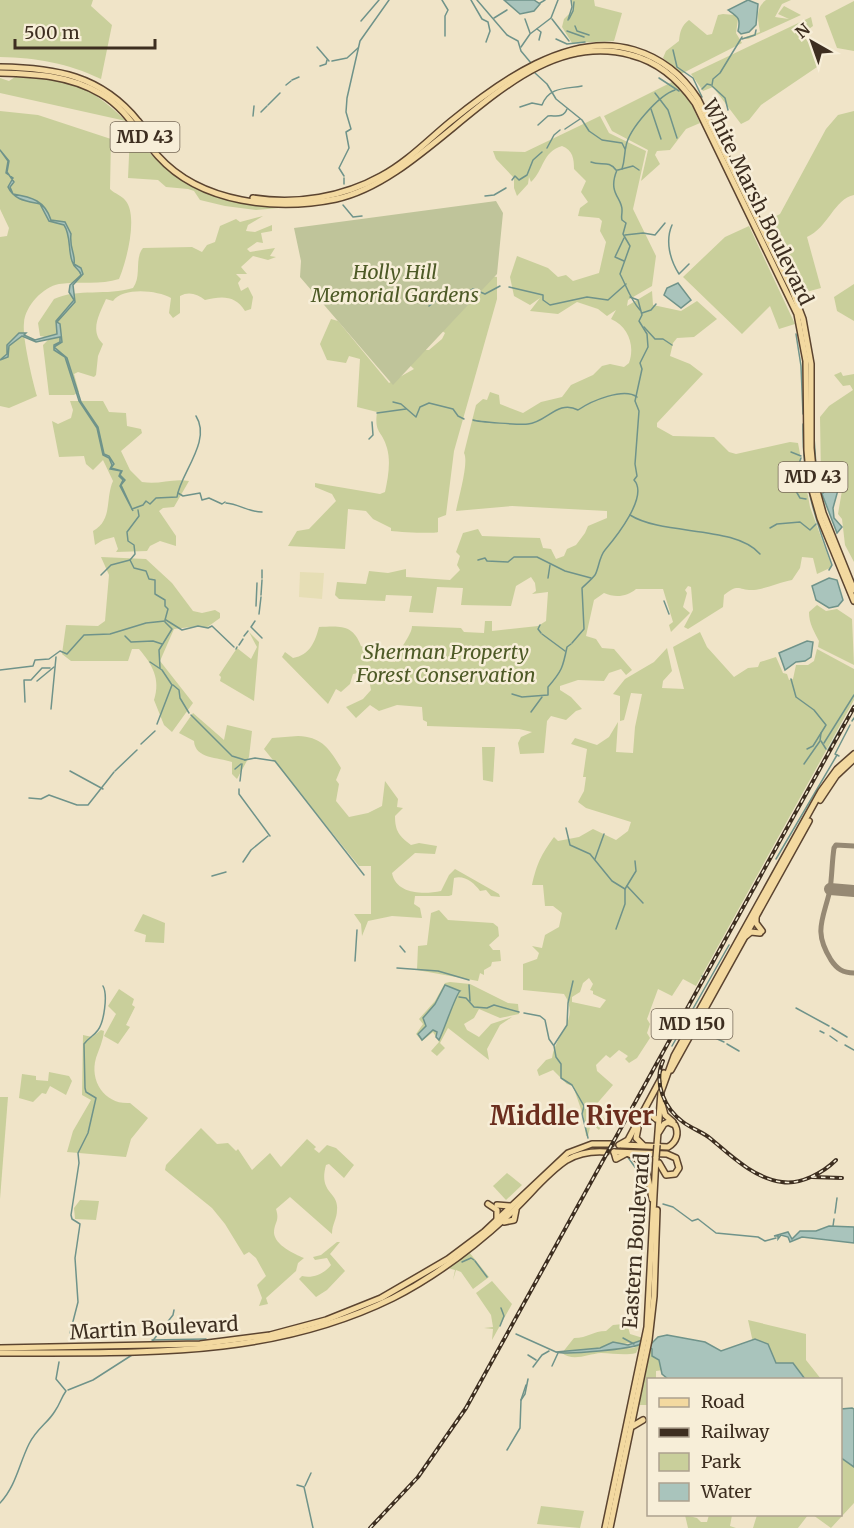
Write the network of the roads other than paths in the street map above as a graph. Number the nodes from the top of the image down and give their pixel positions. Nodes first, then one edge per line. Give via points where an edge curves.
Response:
1 (618, 39) dead end
2 (609, 45) junction
3 (620, 46) junction
4 (573, 54) junction
5 (538, 66) junction
6 (0, 67) edge
7 (11, 70) junction
8 (529, 71) junction
9 (0, 73) edge
10 (519, 75) junction
11 (460, 120) junction
12 (734, 177) junction
13 (287, 203) junction
14 (854, 590) edge
15 (854, 601) edge
16 (854, 754) edge
17 (854, 759) edge
18 (777, 870) junction
19 (756, 916) junction
20 (750, 926) junction
21 (740, 945) junction
22 (705, 1000) junction
23 (696, 1024) junction
24 (671, 1062) junction
25 (663, 1083) junction
26 (662, 1104) junction
27 (677, 1124) dead end
28 (658, 1130) junction
29 (611, 1144) dead end
30 (656, 1146) junction
31 (606, 1152) dead end
32 (614, 1152) dead end
33 (627, 1153) junction
34 (658, 1159) junction
35 (488, 1204) dead end
36 (497, 1205) dead end
37 (516, 1206) junction
38 (654, 1216) junction
39 (496, 1220) junction
40 (647, 1339) junction
41 (645, 1347) junction
42 (0, 1348) edge
43 (0, 1353) edge
44 (643, 1420) dead end
45 (631, 1430) junction
46 (620, 1456) junction
47 (621, 1475) junction
48 (605, 1528) edge
49 (610, 1528) edge

1 - 2 main road
2 - 3 main road, White Marsh Boulevard / MD 43
2 - 5 main road, White Marsh Boulevard / MD 43 via 573,48
3 - 4 main road
3 - 12 main road, White Marsh Boulevard / MD 43 via 658,60 687,84
4 - 5 main road, White Marsh Boulevard / MD 43
4 - 12 main road, White Marsh Boulevard / MD 43 via 616,51 661,68 689,94
5 - 8 main road, White Marsh Boulevard / MD 43
6 - 7 main road, White Marsh Boulevard / MD 43
7 - 9 main road, White Marsh Boulevard / MD 43
7 - 13 main road, White Marsh Boulevard / MD 43 via 50,75 93,89 121,110 159,157 178,173 223,195
8 - 10 main road, White Marsh Boulevard / MD 43
8 - 11 main road, White Marsh Boulevard / MD 43
10 - 11 main road
10 - 13 main road, White Marsh Boulevard / MD 43 via 465,110 381,176 337,194
11 - 13 main road, White Marsh Boulevard / MD 43 via 412,160 375,184 338,198
12 - 14 main road, White Marsh Boulevard / MD 43 via 792,290 805,326 811,364 814,480
12 - 15 main road, White Marsh Boulevard / MD 43 via 799,320 806,361 809,478 818,513
16 - 18 main road, Eastern Boulevard / MD 150 via 824,786
17 - 19 main road, Eastern Boulevard / MD 150 via 825,791
18 - 20 main road
18 - 22 main road, Eastern Boulevard / MD 150
19 - 20 main road, Eastern Boulevard / MD 150
19 - 21 main road via 761,932 750,932
20 - 21 main road, Eastern Boulevard / MD 150
21 - 23 main road, Eastern Boulevard / MD 150
22 - 23 main road
22 - 24 main road, Eastern Boulevard / MD 150
23 - 25 main road
23 - 26 main road, Eastern Boulevard / MD 150 via 670,1073
24 - 25 main road, Eastern Boulevard / MD 150
24 - 30 main road via 628,1140 619,1144
25 - 28 main road, Eastern Boulevard / MD 150
26 - 27 main road via 665,1115
26 - 28 main road, Eastern Boulevard / MD 150
28 - 30 main road, Eastern Boulevard / MD 150
28 - 30 main road via 668,1122 675,1125 678,1133 672,1144
28 - 30 main road via 655,1116 649,1113 636,1130 637,1140
29 - 37 main road, Martin Boulevard via 592,1144 568,1153
30 - 34 main road, Eastern Boulevard / MD 150, bridge
31 - 37 main road, Martin Boulevard via 586,1153 566,1161
32 - 33 main road via 616,1159
33 - 34 main road via 667,1154 679,1162 676,1173 666,1175
33 - 38 main road via 640,1160 648,1172
34 - 38 main road, Eastern Boulevard / MD 150
34 - 40 main road, Eastern Boulevard / MD 150 via 656,1275
35 - 39 main road via 498,1212
36 - 37 main road
37 - 39 main road, Martin Boulevard
37 - 43 main road, Martin Boulevard via 514,1220 505,1222 445,1268 393,1298 289,1336 204,1349
38 - 40 main road, Eastern Boulevard / MD 150
39 - 42 main road, Martin Boulevard via 425,1274 381,1298 326,1320 235,1341 132,1346 124,1340 119,1346
40 - 41 main road, Eastern Boulevard / MD 150
41 - 45 main road, Eastern Boulevard / MD 150
41 - 46 main road, Eastern Boulevard / MD 150
44 - 45 main road
45 - 47 main road, Eastern Boulevard / MD 150
46 - 47 main road
46 - 48 main road, Eastern Boulevard / MD 150
47 - 49 main road, Eastern Boulevard / MD 150

